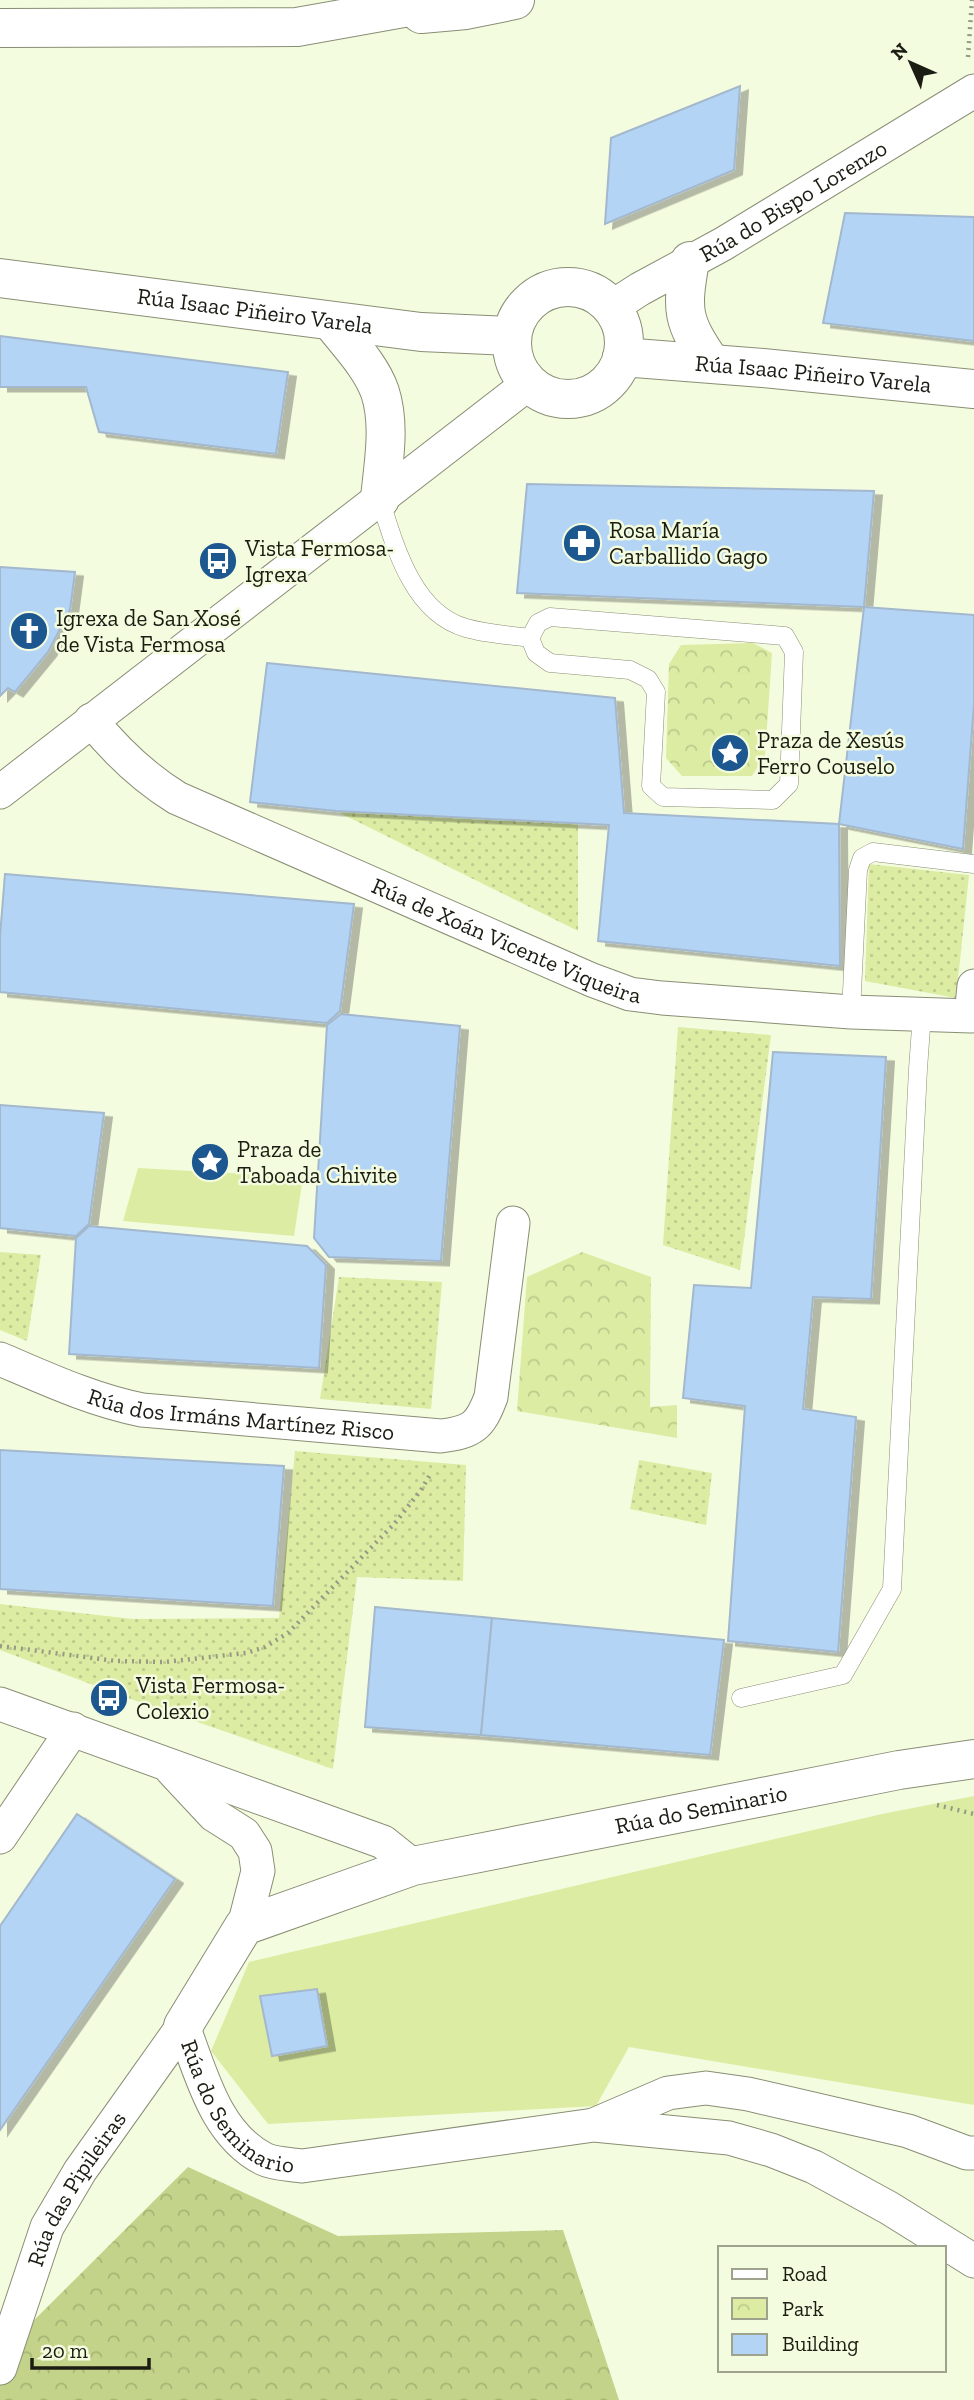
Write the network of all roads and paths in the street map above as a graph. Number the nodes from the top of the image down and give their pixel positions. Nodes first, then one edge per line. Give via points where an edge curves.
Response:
1 (447, 0) edge
2 (515, 0) edge
3 (972, 0) edge
4 (297, 27) junction
5 (0, 28) edge
6 (970, 93) edge
7 (690, 261) junction
8 (0, 278) edge
9 (612, 307) junction
10 (331, 321) junction
11 (512, 336) junction
12 (622, 357) junction
13 (711, 363) junction
14 (528, 384) junction
15 (974, 389) edge
16 (380, 499) junction
17 (530, 638) junction
18 (91, 720) junction
19 (0, 792) edge
20 (974, 864) edge
21 (972, 1001) edge
22 (851, 1012) junction
23 (922, 1014) junction
24 (513, 1223) dead end
25 (0, 1359) edge
26 (434, 1466) dead end
27 (0, 1646) edge
28 (741, 1698) dead end
29 (0, 1704) edge
30 (73, 1729) junction
31 (974, 1759) edge
32 (168, 1765) junction
33 (0, 1837) edge
34 (413, 1866) junction
35 (244, 1926) junction
36 (183, 2026) junction
37 (594, 2125) junction
38 (974, 2152) edge
39 (974, 2261) edge
40 (0, 2368) edge

1 - 4 main road
2 - 4 main road via 466,10
3 - 6 path
4 - 5 main road
6 - 7 street, Rúa do Bispo Lorenzo
7 - 9 street, Rúa do Bispo Lorenzo
7 - 13 main road via 686,321
8 - 10 main road, Rúa Isaac Piñeiro Varela
9 - 11 main road via 580,288 561,287 527,304
9 - 12 main road via 624,340
10 - 11 main road, Rúa Isaac Piñeiro Varela via 421,332
10 - 16 main road via 367,367 380,392 386,426
11 - 14 main road via 515,363
12 - 13 main road, Rúa Isaac Piñeiro Varela
12 - 14 main road via 601,389 583,397 564,400 544,395
13 - 15 main road, Rúa Isaac Piñeiro Varela
14 - 16 street
16 - 17 lane via 410,577 431,609 467,629
16 - 18 street
17 - 17 lane via 536,653 550,663 631,670 648,679 656,692 652,786 663,797 773,800 789,784 794,652 785,636 550,617 538,623
18 - 19 street
18 - 22 street, Rúa de Xoán Vicente Viqueira via 136,768 177,798 605,985 662,998
20 - 22 lane via 873,852 862,858
21 - 23 street, Rúa de Xoán Vicente Viqueira
22 - 23 street, Rúa de Xoán Vicente Viqueira
23 - 28 lane via 892,1589 843,1675
24 - 25 street, Rúa dos Irmáns Martínez Risco via 491,1397 474,1427 460,1434 142,1410 76,1392
26 - 27 path via 395,1523 288,1633 265,1647 165,1662 116,1661
29 - 30 street
30 - 32 street
30 - 33 street
31 - 34 main road, Rúa do Seminario
32 - 34 street via 383,1842
32 - 35 street via 214,1815 244,1834 255,1851 258,1871
34 - 35 main road, Rúa do Seminario
35 - 36 main road, Rúa do Seminario
36 - 37 street, Rúa do Seminario via 220,2119 241,2144 266,2160 302,2166
36 - 40 street, Rúa das Pipileiras via 80,2171 47,2228
37 - 38 street via 668,2093 706,2088 908,2131
37 - 39 street, Rúa do Seminario via 729,2138 771,2150 825,2172

